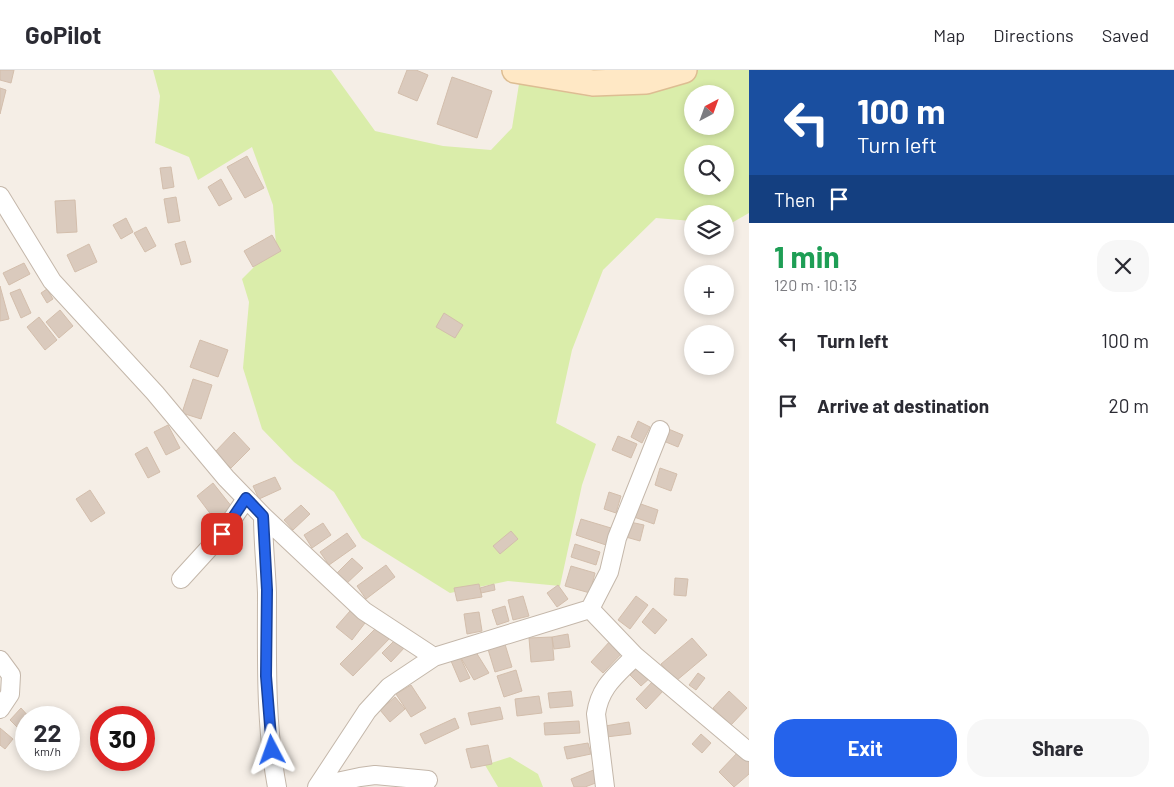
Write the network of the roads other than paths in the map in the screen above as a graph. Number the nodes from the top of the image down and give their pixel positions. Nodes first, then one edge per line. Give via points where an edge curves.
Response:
1 (515, 70) edge
2 (684, 70) edge
3 (0, 196) edge
4 (660, 430) dead end
5 (246, 498) junction
6 (263, 516) junction
7 (181, 579) dead end
8 (590, 609) junction
9 (635, 656) junction
10 (434, 657) junction
11 (0, 660) edge
12 (0, 709) edge
13 (749, 752) edge
14 (428, 780) dead end
15 (361, 782) edge
16 (317, 786) edge
17 (277, 787) edge
18 (605, 787) edge

1 - 2 main road via 593,84 646,81
3 - 5 street via 52,281
4 - 8 street via 617,538 609,572
5 - 6 street
5 - 7 street via 222,534
6 - 10 street via 364,610
6 - 17 street via 267,590 266,676
8 - 9 street
8 - 10 street
9 - 13 street
9 - 18 street via 603,690 598,702 596,714
10 - 16 street via 389,687 354,729
11 - 12 street via 11,675 10,694
14 - 15 street via 376,776
15 - 16 street

